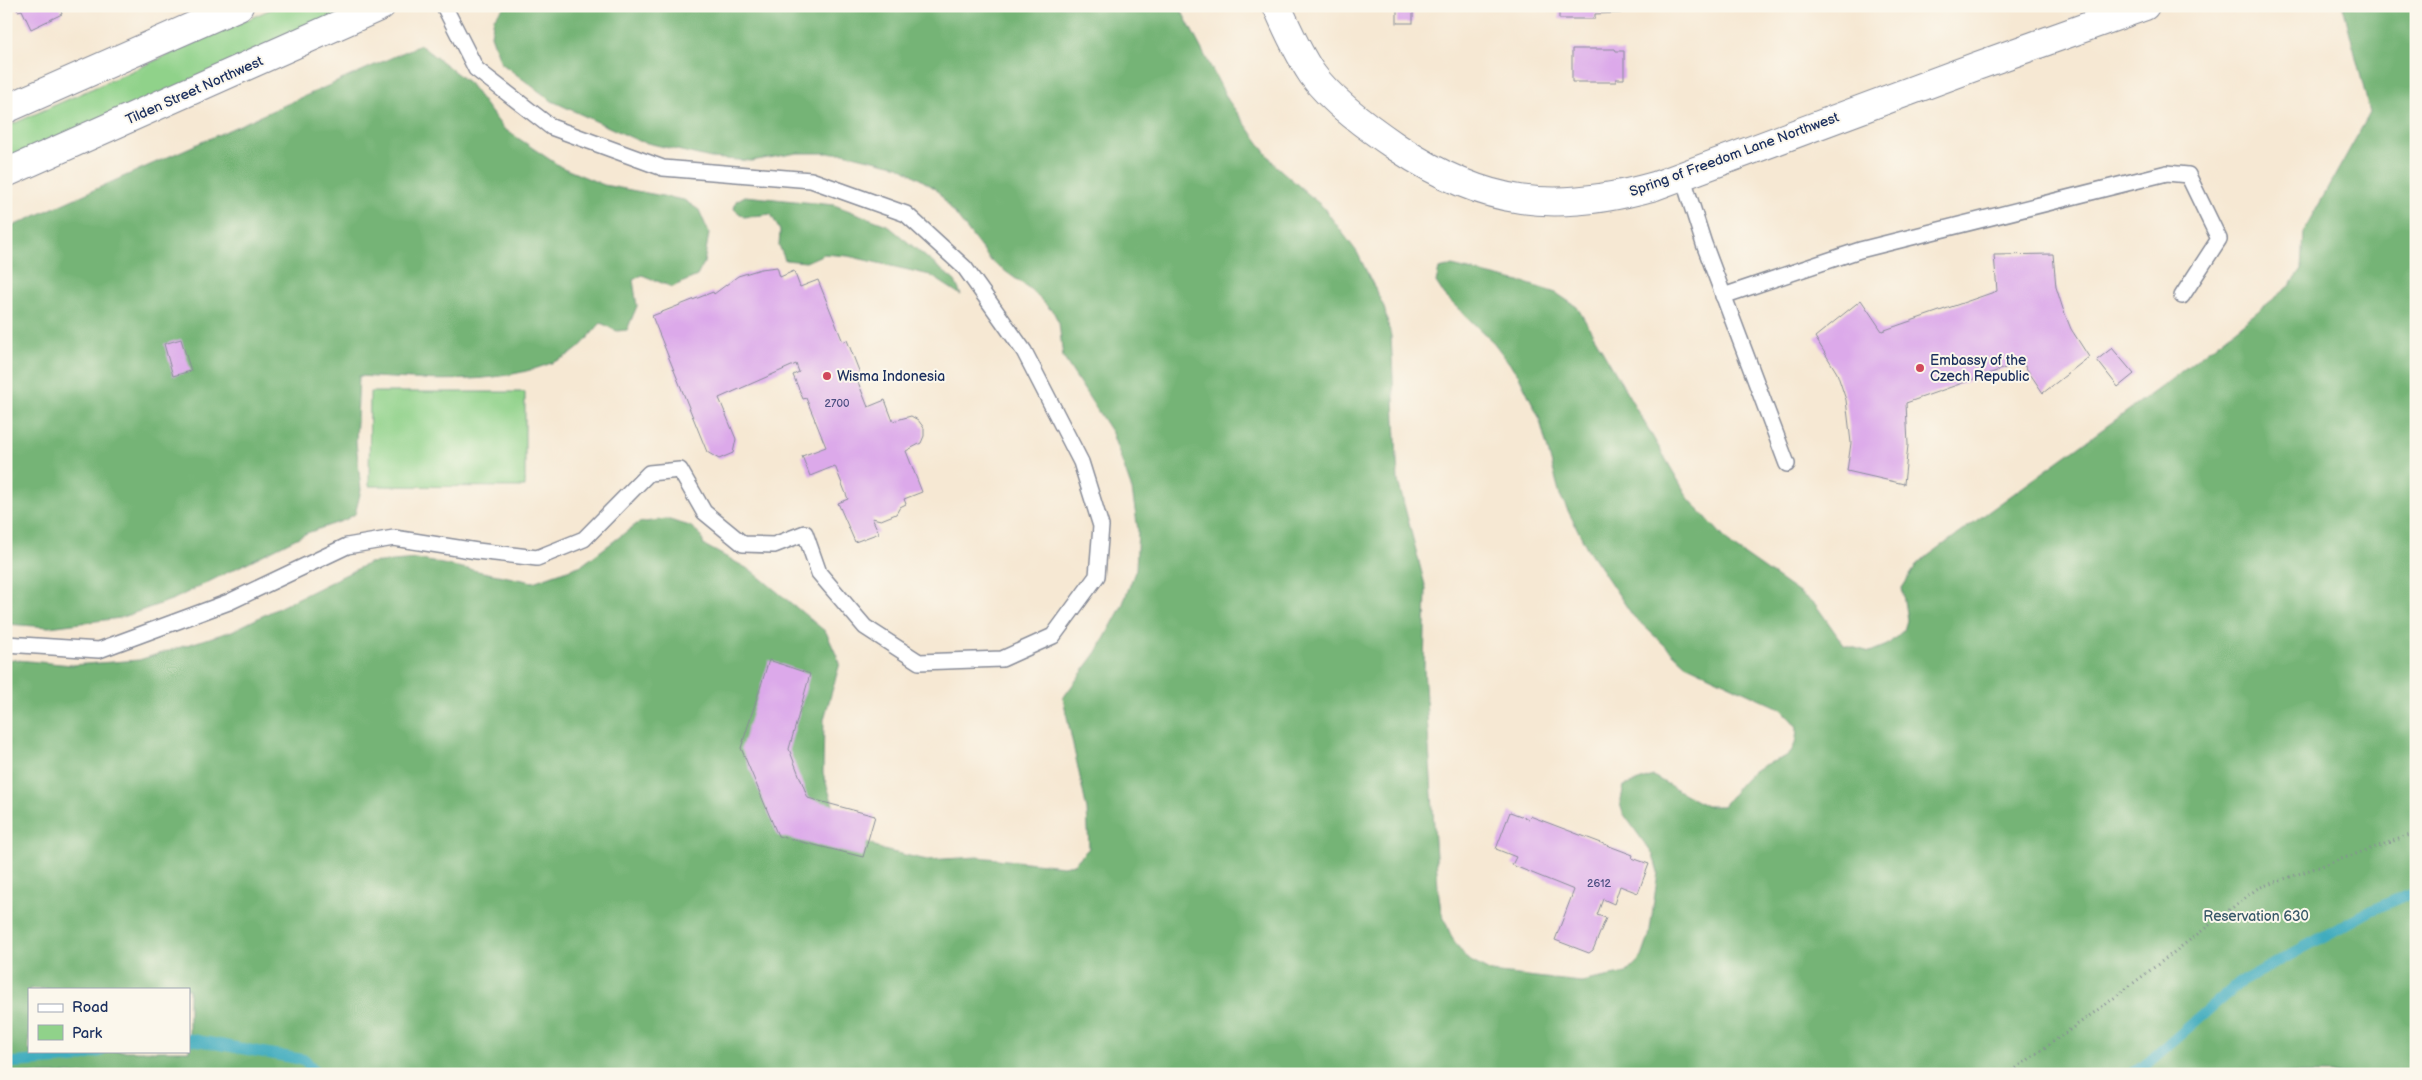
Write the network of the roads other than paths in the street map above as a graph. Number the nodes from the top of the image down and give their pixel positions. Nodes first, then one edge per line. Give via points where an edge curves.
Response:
1 (381, 6) edge
2 (444, 6) edge
3 (1277, 6) edge
4 (2145, 6) edge
5 (226, 9) edge
6 (6, 109) edge
7 (6, 173) edge
8 (1682, 175) junction
9 (1723, 296) junction
10 (2182, 296) dead end
11 (1787, 464) dead end
12 (6, 644) edge

1 - 7 street, Tilden Street Northwest
2 - 12 lane via 476,69 551,127 663,168 811,180 906,214 965,268 1029,360 1082,462 1101,526 1097,576 1053,636 1002,659 919,662 865,627 819,573 805,533 774,545 743,544 704,512 680,470 650,474 584,539 537,558 394,538 347,546 229,602 99,650
3 - 8 street, Spring of Freedom Lane Northwest via 1313,75 1377,134 1435,172 1482,191 1520,200 1566,202 1634,192
4 - 8 street, Spring of Freedom Lane Northwest
5 - 6 street
8 - 9 lane
9 - 10 lane via 1860,250 2167,174 2188,175 2218,239
9 - 11 lane

